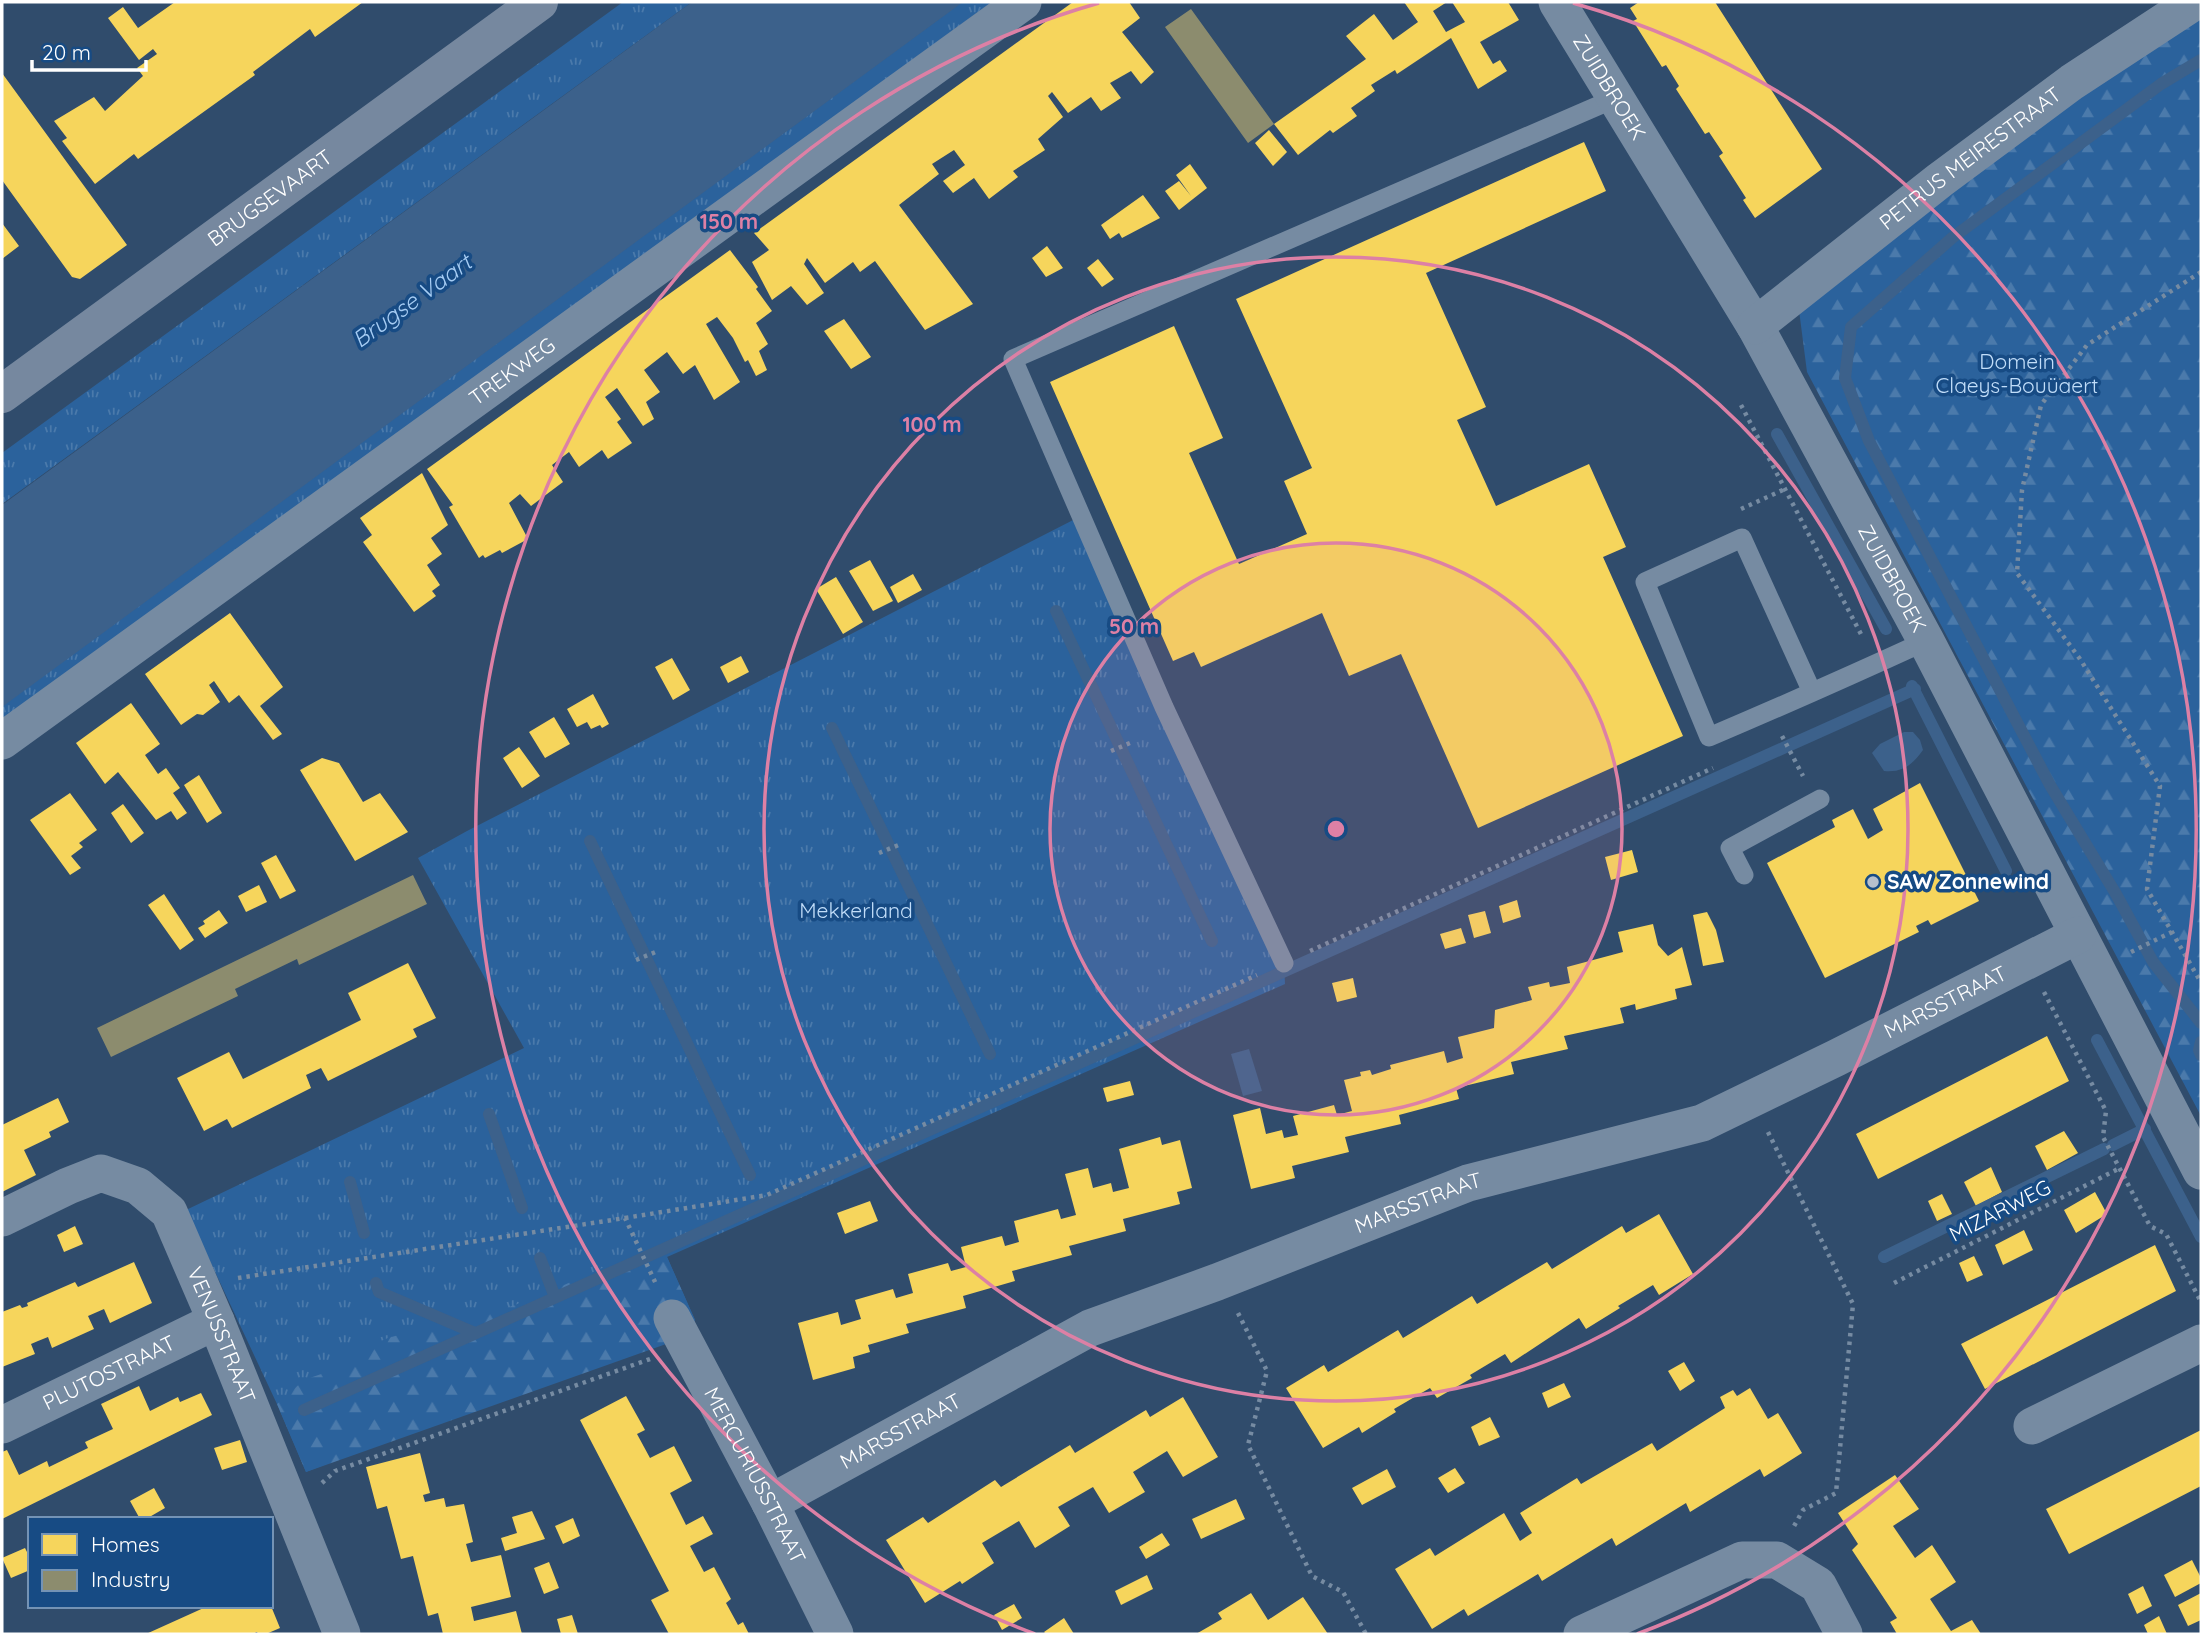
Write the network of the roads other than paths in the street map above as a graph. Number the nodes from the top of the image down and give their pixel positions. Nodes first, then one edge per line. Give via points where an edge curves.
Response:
1 (539, 2) edge
2 (1023, 2) edge
3 (1556, 2) edge
4 (2194, 2) edge
5 (1616, 98) junction
6 (1755, 326) junction
7 (2, 394) edge
8 (1926, 641) junction
9 (1812, 692) junction
10 (2, 741) edge
11 (1820, 799) dead end
12 (1744, 875) dead end
13 (2078, 935) junction
14 (1284, 963) dead end
15 (2201, 1171) edge
16 (2, 1218) edge
17 (216, 1321) junction
18 (679, 1332) road end
19 (2201, 1343) edge
20 (2, 1425) edge
21 (2032, 1426) dead end
22 (771, 1503) junction
23 (341, 1634) edge
24 (835, 1634) edge
25 (1582, 1634) edge
26 (1844, 1634) edge

1 - 7 main road, BRUGSEVAART
2 - 10 street, TREKWEG
3 - 5 street, ZUIDBROEK
4 - 6 street, PETRUS MEIRESTRAAT via 2060,90
5 - 6 street, ZUIDBROEK
5 - 14 lane via 1013,359 1164,707
6 - 8 street, ZUIDBROEK
8 - 9 lane
8 - 13 street, ZUIDBROEK
9 - 9 lane via 1709,737 1645,582 1742,538
11 - 12 lane via 1730,848
13 - 15 street, ZUIDBROEK
13 - 22 street, MARSSTRAAT via 1702,1122 1468,1184 1090,1328
16 - 17 street, VENUSSTRAAT via 101,1173 138,1186 169,1212
17 - 20 street, PLUTOSTRAAT
17 - 23 street, VENUSSTRAAT
18 - 22 street, MERCURIUSSTRAAT
19 - 21 street
22 - 24 street, MERCURIUSSTRAAT
25 - 26 street via 1742,1560 1777,1560 1818,1585

